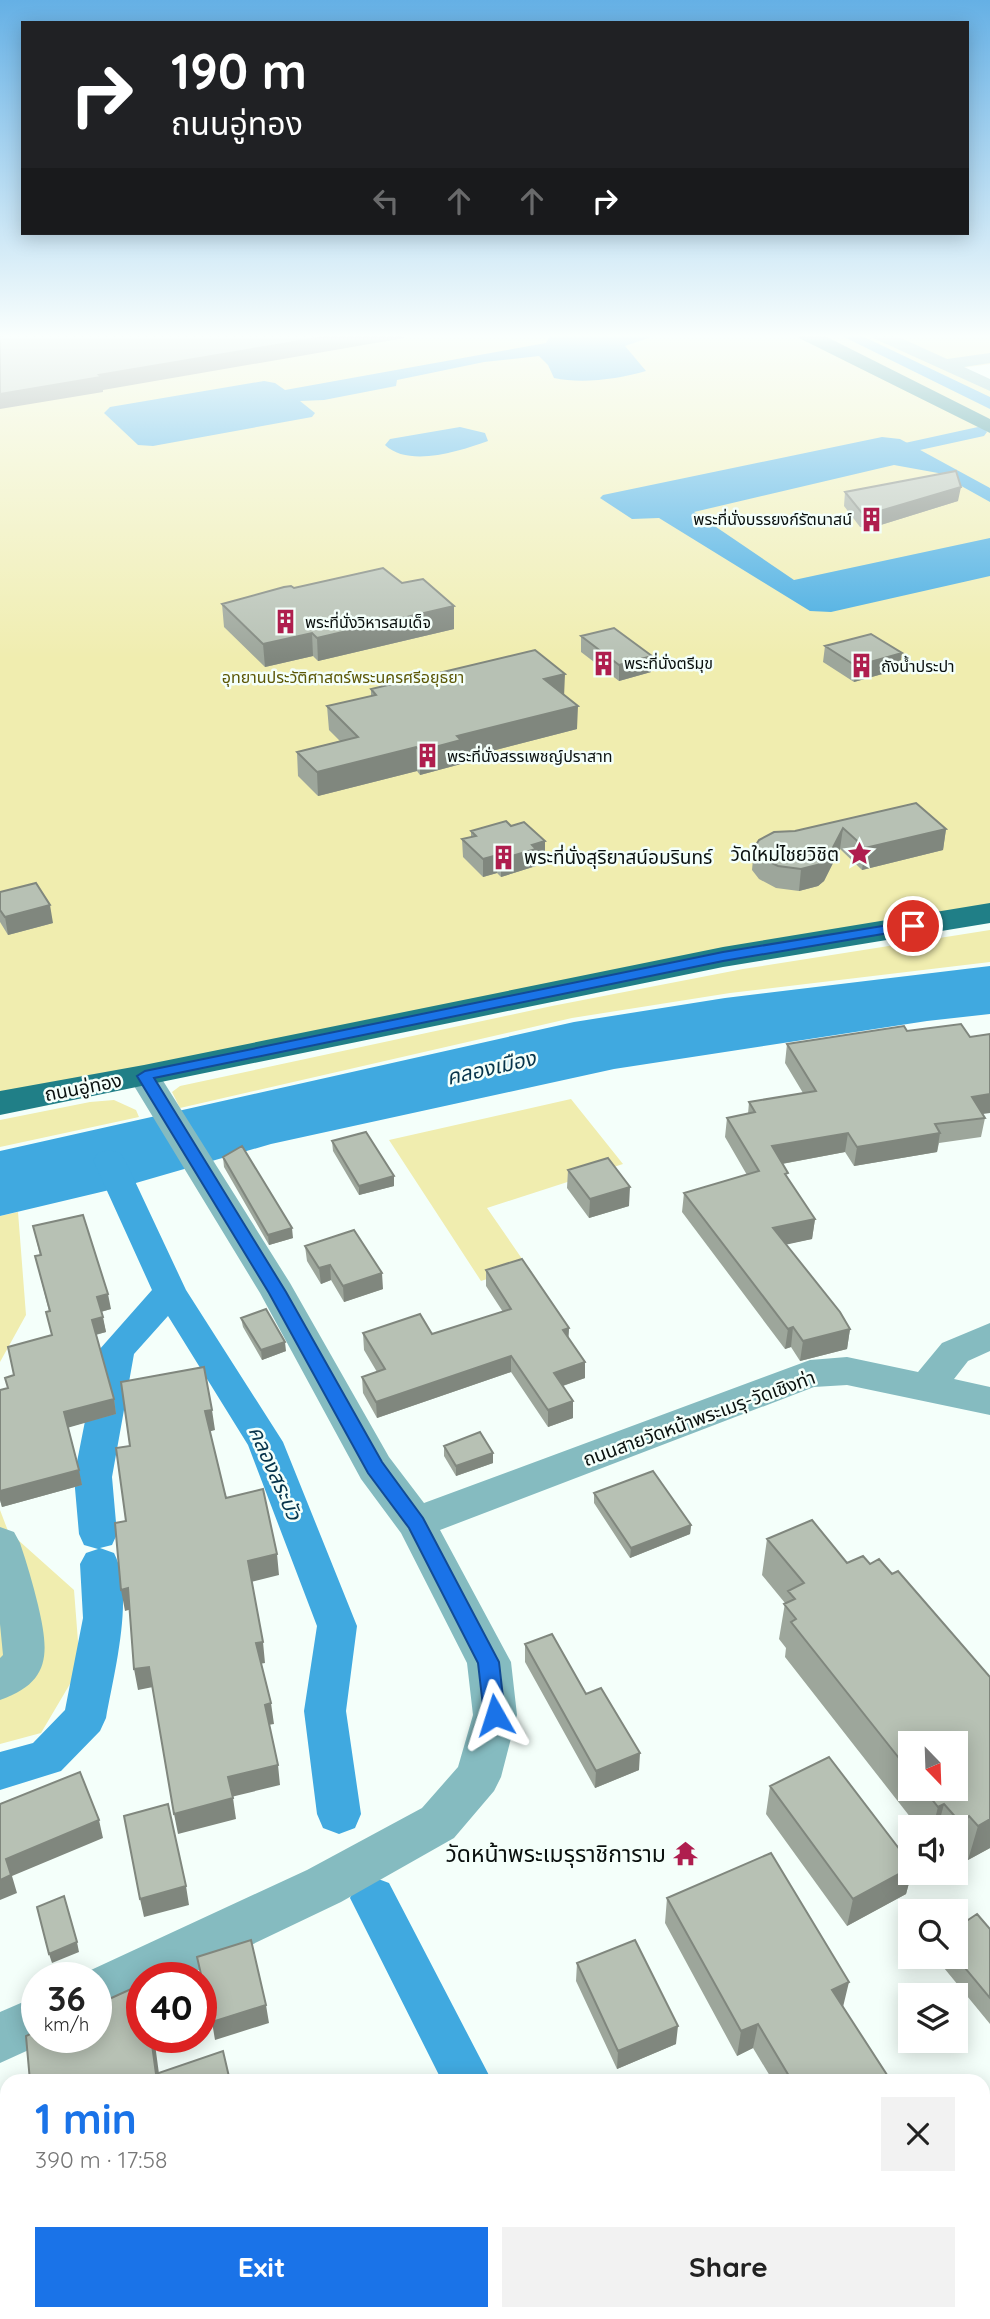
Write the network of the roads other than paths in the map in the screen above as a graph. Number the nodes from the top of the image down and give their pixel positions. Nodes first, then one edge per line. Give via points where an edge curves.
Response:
1 (990, 913) edge
2 (152, 1086) junction
3 (0, 1103) edge
4 (990, 1336) edge
5 (925, 1389) junction
6 (990, 1401) edge
7 (416, 1523) junction
8 (0, 1542) edge
9 (0, 1682) edge
10 (112, 1985) edge
11 (21, 2028) edge
12 (0, 2038) edge

1 - 2 main road, ถนนอู่ทอง via 723,957
2 - 3 main road, ถนนอู่ทอง
2 - 7 street via 277,1292 375,1468
4 - 5 street via 955,1352
5 - 6 street, ถนนสายวัดหน้าพระเมรุ-วัดเชิงท่า
5 - 7 street, ถนนสายวัดหน้าพระเมรุ-วัดเชิงท่า via 847,1371 810,1374
7 - 10 street via 489,1662 495,1715 478,1777 438,1823 324,1886
8 - 9 street via 26,1653 17,1671
11 - 12 street

